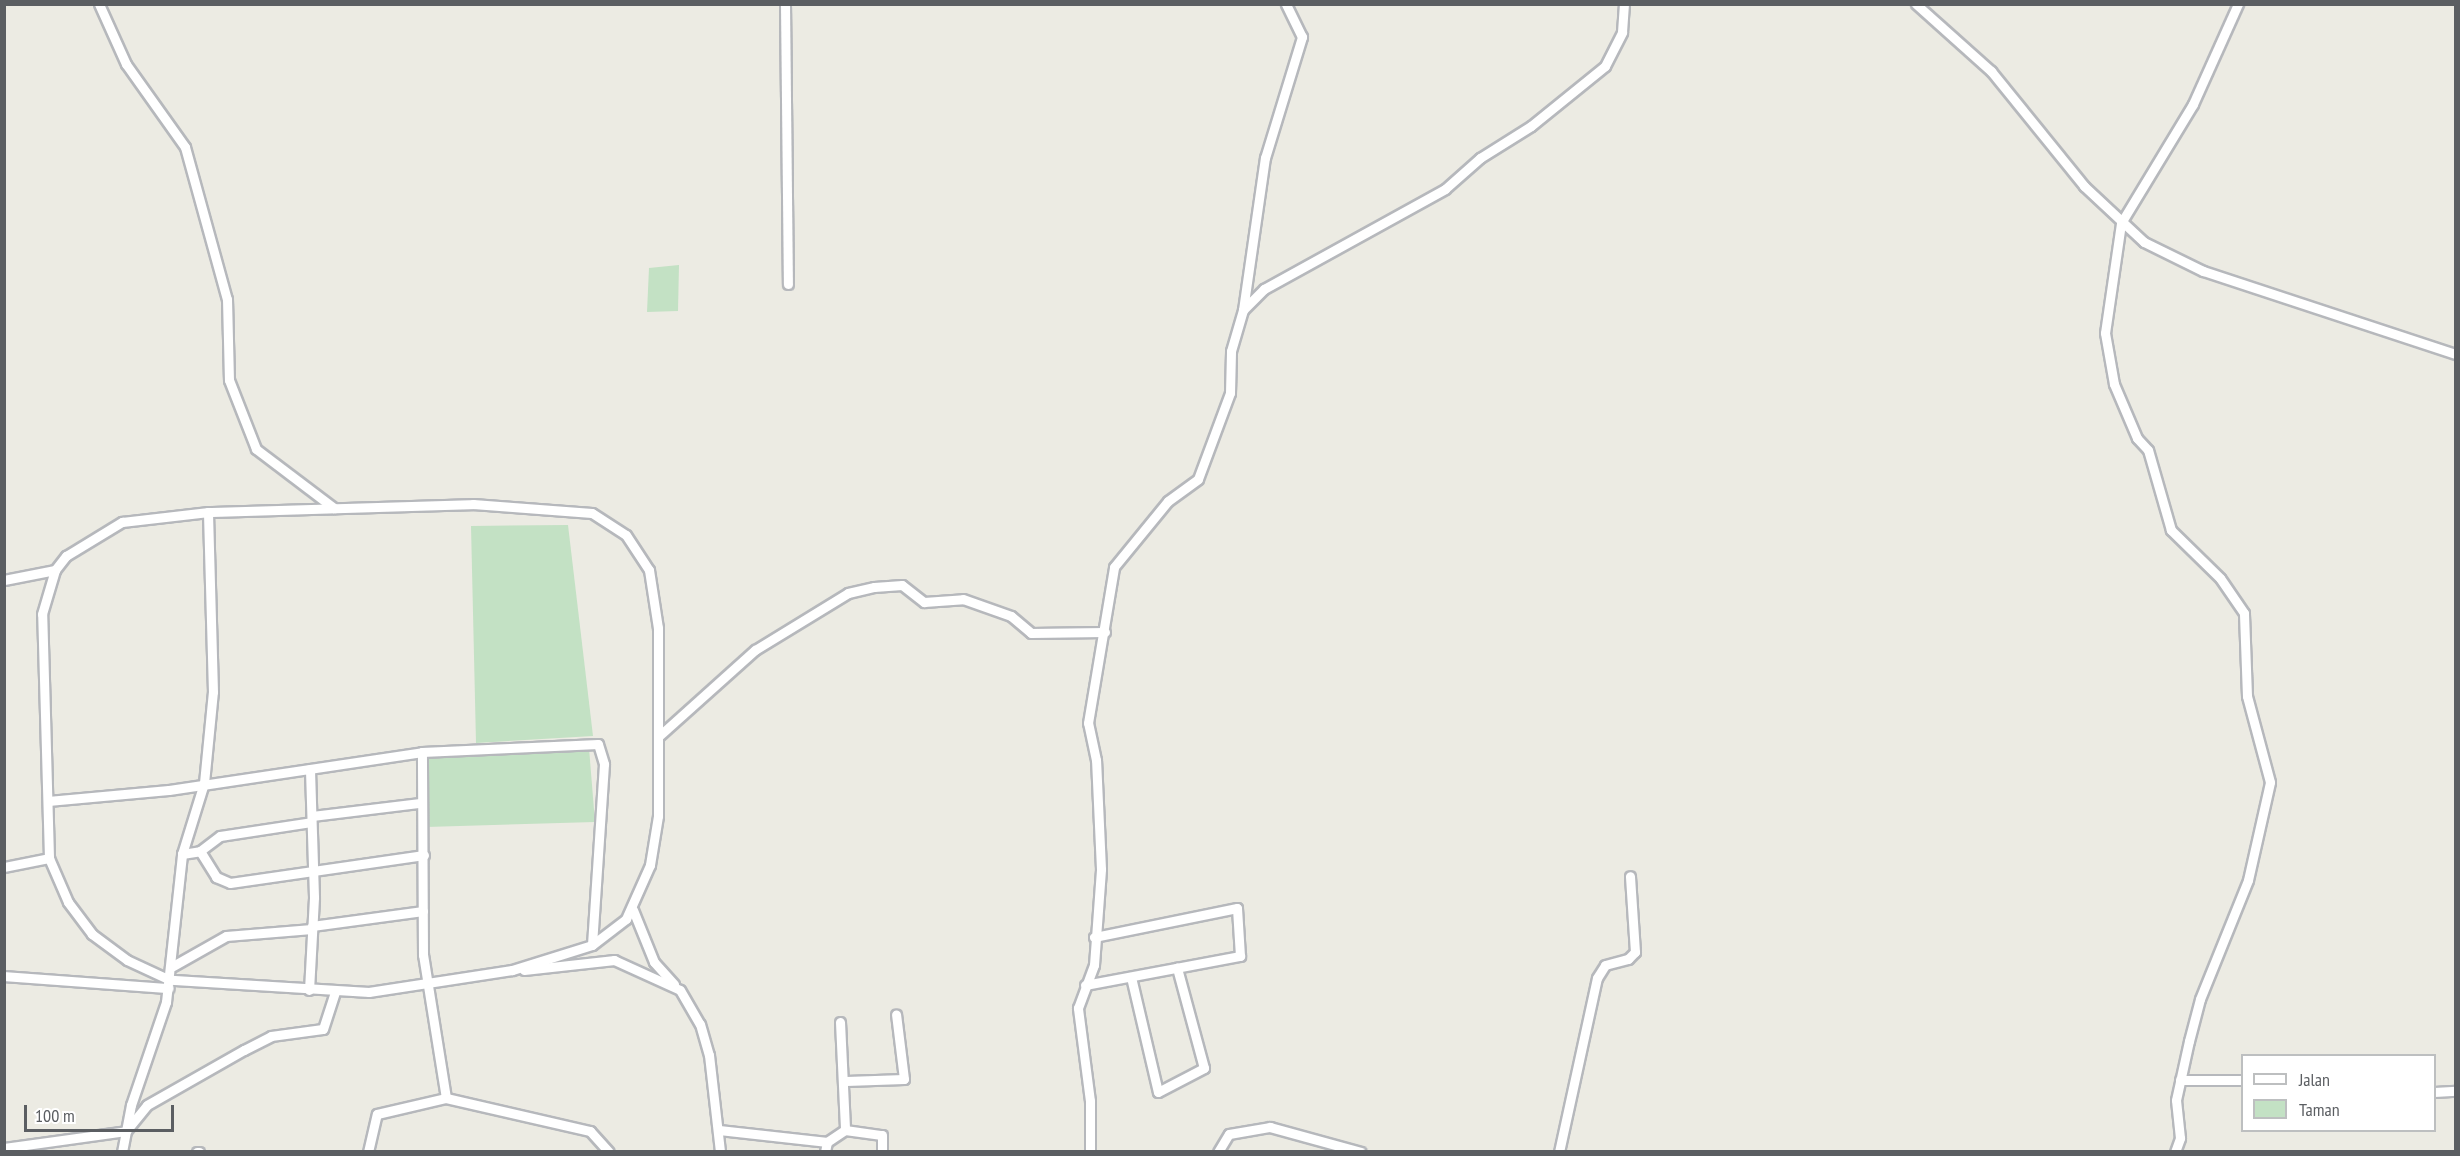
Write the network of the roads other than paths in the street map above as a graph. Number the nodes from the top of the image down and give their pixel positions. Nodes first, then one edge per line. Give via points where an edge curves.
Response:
1 (99, 4) edge
2 (785, 4) edge
3 (1286, 4) edge
4 (1624, 4) edge
5 (1916, 4) edge
6 (2238, 4) edge
7 (2121, 223) junction
8 (788, 284) dead end
9 (1243, 310) junction
10 (2456, 354) edge
11 (334, 508) junction
12 (208, 512) junction
13 (55, 570) junction
14 (4, 580) edge
15 (1105, 632) junction
16 (659, 736) junction
17 (422, 752) junction
18 (310, 769) junction
19 (204, 783) junction
20 (48, 801) junction
21 (420, 803) junction
22 (312, 819) junction
23 (200, 851) junction
24 (182, 854) junction
25 (424, 855) junction
26 (49, 858) junction
27 (4, 867) edge
28 (313, 872) junction
29 (1630, 876) dead end
30 (633, 910) junction
31 (423, 911) junction
32 (312, 927) junction
33 (1094, 938) junction
34 (592, 945) junction
35 (173, 966) junction
36 (1177, 968) junction
37 (512, 970) junction
38 (4, 976) edge
39 (1131, 977) junction
40 (170, 984) junction
41 (429, 984) junction
42 (1084, 985) junction
43 (309, 990) junction
44 (680, 990) junction
45 (334, 991) junction
46 (896, 1014) dead end
47 (840, 1022) dead end
48 (2180, 1080) junction
49 (2241, 1080) edge
50 (846, 1081) junction
51 (2456, 1091) edge
52 (2436, 1092) edge
53 (446, 1098) junction
54 (719, 1130) junction
55 (845, 1130) junction
56 (126, 1131) junction
57 (826, 1147) edge
58 (4, 1148) edge
59 (122, 1152) edge
60 (368, 1152) edge
61 (609, 1152) edge
62 (720, 1152) edge
63 (882, 1152) edge
64 (1090, 1152) edge
65 (1218, 1152) edge
66 (1361, 1152) edge
67 (1559, 1152) edge
68 (2175, 1152) edge

1 - 11 street via 126,64 185,147 227,299 229,380 256,449
2 - 8 street
3 - 9 street via 1302,37 1265,158
4 - 9 street via 1622,32 1605,66 1531,126 1389,224 1264,289
5 - 7 street via 1991,71 2084,186
6 - 7 street via 2193,104
7 - 10 street via 2144,242 2203,271
7 - 48 street via 2105,333 2114,384 2137,438 2148,450 2171,530 2220,578 2244,613 2247,696 2270,782 2248,880 2200,999
9 - 15 street via 1231,351 1230,393 1198,479 1168,501 1114,567
11 - 12 street
11 - 16 street via 566,507 592,513 614,527 640,552 653,585
12 - 13 street via 107,527
12 - 19 street via 213,692
13 - 14 street
13 - 20 street via 42,628
15 - 16 street via 1031,633 1011,616 963,599 924,602 902,585 848,593 755,650
15 - 33 street via 1088,723 1096,760 1101,869
16 - 30 street via 652,853
17 - 18 street
17 - 21 street
17 - 34 street via 602,746
18 - 19 street
18 - 22 street
19 - 20 street
19 - 24 street
20 - 26 street
21 - 22 street
21 - 25 street
22 - 23 street via 220,836
22 - 28 street
23 - 24 street
23 - 28 street via 224,883
24 - 35 street
25 - 28 street
25 - 31 street
26 - 27 street
26 - 40 street via 68,902 92,934 126,960
28 - 32 street
29 - 67 street via 1635,952 1629,959 1605,965 1597,978
30 - 34 street
30 - 44 street via 654,962
31 - 32 street
31 - 41 street
32 - 35 street via 226,936
32 - 43 street
33 - 36 street via 1236,908 1240,956
33 - 42 street via 1094,965
34 - 37 street
35 - 40 street
36 - 39 street
36 - 39 street via 1204,1068 1158,1092
37 - 41 street
37 - 44 street via 614,960
38 - 40 street
39 - 42 street
40 - 43 street
40 - 56 street
41 - 45 street
41 - 53 street
42 - 64 street via 1078,1033 1090,1101
43 - 45 street
44 - 54 street via 700,1024
45 - 56 street via 323,1029 271,1036 147,1105
46 - 50 street via 904,1079
47 - 50 street
48 - 49 street
48 - 68 street
50 - 55 street
51 - 52 street
53 - 60 street via 377,1114
53 - 61 street via 590,1131
54 - 57 street
54 - 62 street
55 - 57 street
55 - 63 street via 882,1135
56 - 58 street
56 - 59 street
65 - 66 street via 1229,1134 1270,1127

